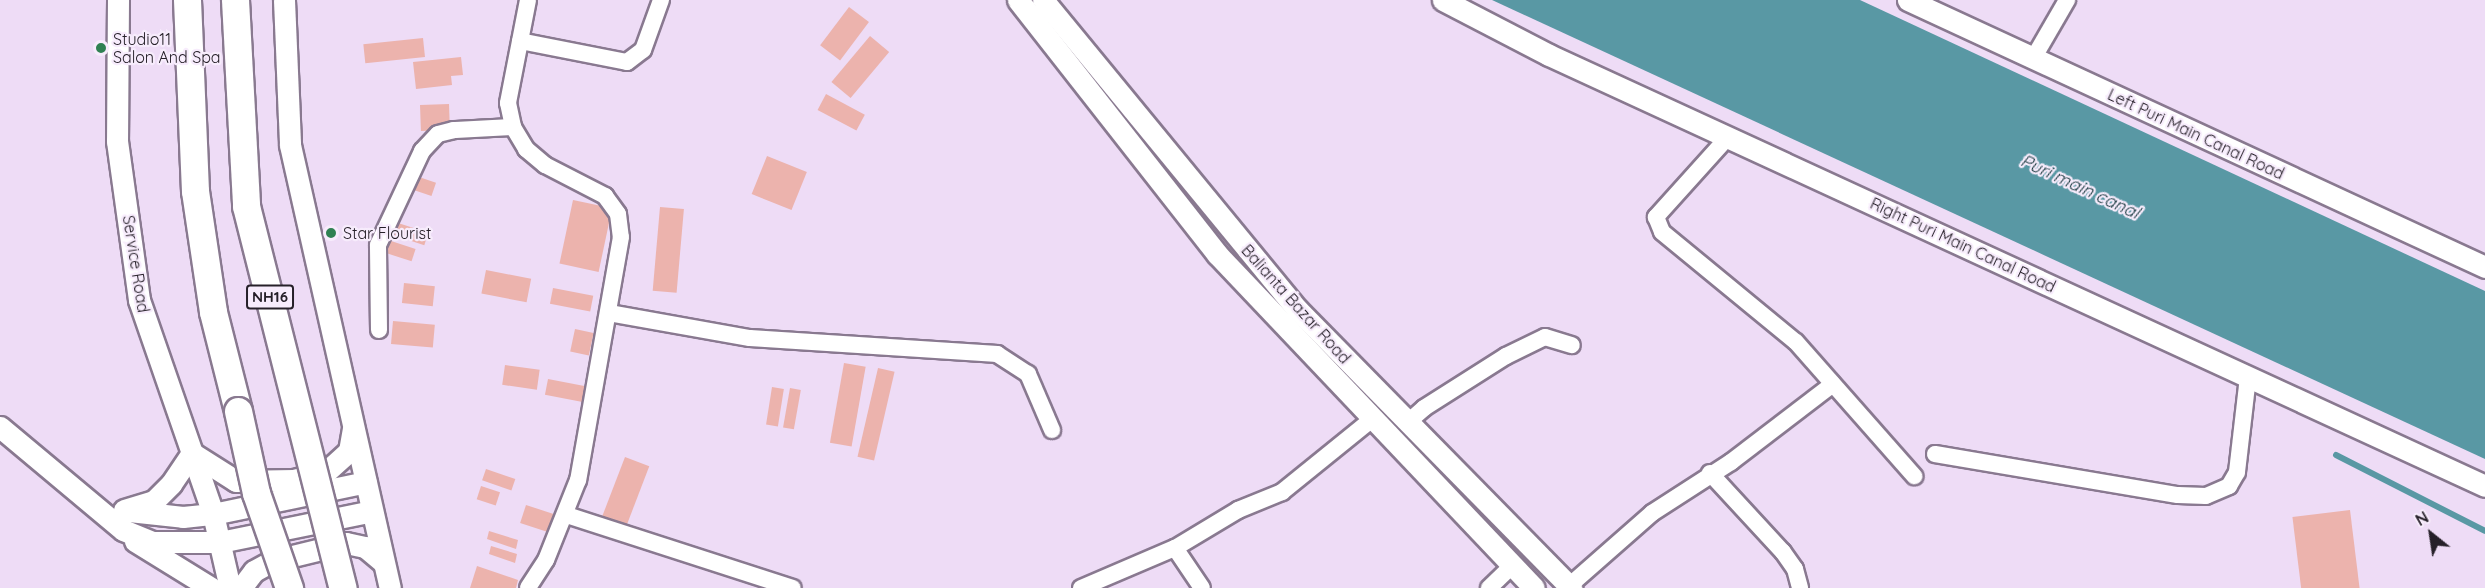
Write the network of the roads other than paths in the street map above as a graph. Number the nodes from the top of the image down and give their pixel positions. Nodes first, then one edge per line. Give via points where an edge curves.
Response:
1 (118, 0) edge
2 (187, 0) edge
3 (235, 0) edge
4 (284, 0) edge
5 (528, 0) edge
6 (661, 0) edge
7 (1018, 0) edge
8 (1043, 0) edge
9 (1443, 0) edge
10 (1908, 0) edge
11 (2067, 0) edge
12 (520, 41) junction
13 (2034, 57) junction
14 (513, 127) junction
15 (1728, 137) junction
16 (2485, 267) edge
17 (609, 313) junction
18 (379, 330) dead end
19 (1572, 345) dead end
20 (2248, 377) junction
21 (1833, 384) junction
22 (1372, 419) junction
23 (354, 423) junction
24 (1407, 423) junction
25 (0, 427) edge
26 (1052, 430) dead end
27 (192, 453) junction
28 (1935, 454) dead end
29 (1710, 473) junction
30 (1914, 477) dead end
31 (366, 482) junction
32 (2485, 486) edge
33 (372, 511) junction
34 (213, 514) junction
35 (567, 515) junction
36 (124, 520) junction
37 (220, 542) junction
38 (1175, 548) junction
39 (383, 562) junction
40 (1512, 566) junction
41 (1570, 587) edge
42 (211, 588) edge
43 (230, 588) edge
44 (241, 588) edge
45 (288, 588) edge
46 (343, 588) edge
47 (390, 588) edge
48 (528, 588) edge
49 (793, 588) edge
50 (1081, 588) edge
51 (1202, 588) edge
52 (1489, 588) edge
53 (1534, 588) edge
54 (1800, 588) edge

1 - 27 street, Service Road via 117,141 139,300
2 - 45 highway, bridge via 195,191 213,312 256,493
3 - 46 highway, NH16, bridge via 246,206
4 - 23 street via 290,146
5 - 12 street
6 - 12 street via 643,51 627,62
7 - 22 street, Balianta Bazar Road via 1217,254
8 - 24 street, Balianta Bazar Road via 1298,310
9 - 15 street, Right Puri Main Canal Road
10 - 13 street, Left Puri Main Canal Road
11 - 13 street
12 - 14 street via 508,103
13 - 16 street, Left Puri Main Canal Road via 2239,156
14 - 17 street via 526,149 545,165 605,196 618,214 621,237
14 - 18 street via 438,134 422,151 378,245
15 - 20 street, Right Puri Main Canal Road
15 - 21 street via 1656,217 1662,232 1785,332
17 - 26 street via 750,338 997,354 1028,374
17 - 35 street via 578,480
19 - 24 street via 1545,337 1506,356
20 - 28 street via 2237,472 2229,486 2206,496 2178,495
20 - 32 street, Right Puri Main Canal Road
21 - 29 street via 1731,462
21 - 30 street
22 - 38 street via 1282,492 1238,510
22 - 40 street, Balianta Bazar Road
23 - 27 street via 349,451 327,471 294,480 236,480
23 - 31 street
24 - 41 street, Balianta Bazar Road
25 - 36 street via 95,507
27 - 34 street, Service Road
27 - 36 street via 154,501
29 - 41 street via 1652,513
29 - 54 street via 1784,552 1795,569
31 - 33 street
31 - 34 street
33 - 37 street
33 - 39 street
34 - 36 street
34 - 37 street, Service Road
35 - 48 street
35 - 49 street
36 - 37 street via 152,542
36 - 42 street via 142,547
37 - 43 street, Service Road
38 - 50 street
38 - 51 street
39 - 44 street via 365,547 346,543 272,561 254,571
39 - 47 street
40 - 52 street
40 - 53 street, Balianta Bazar Road

